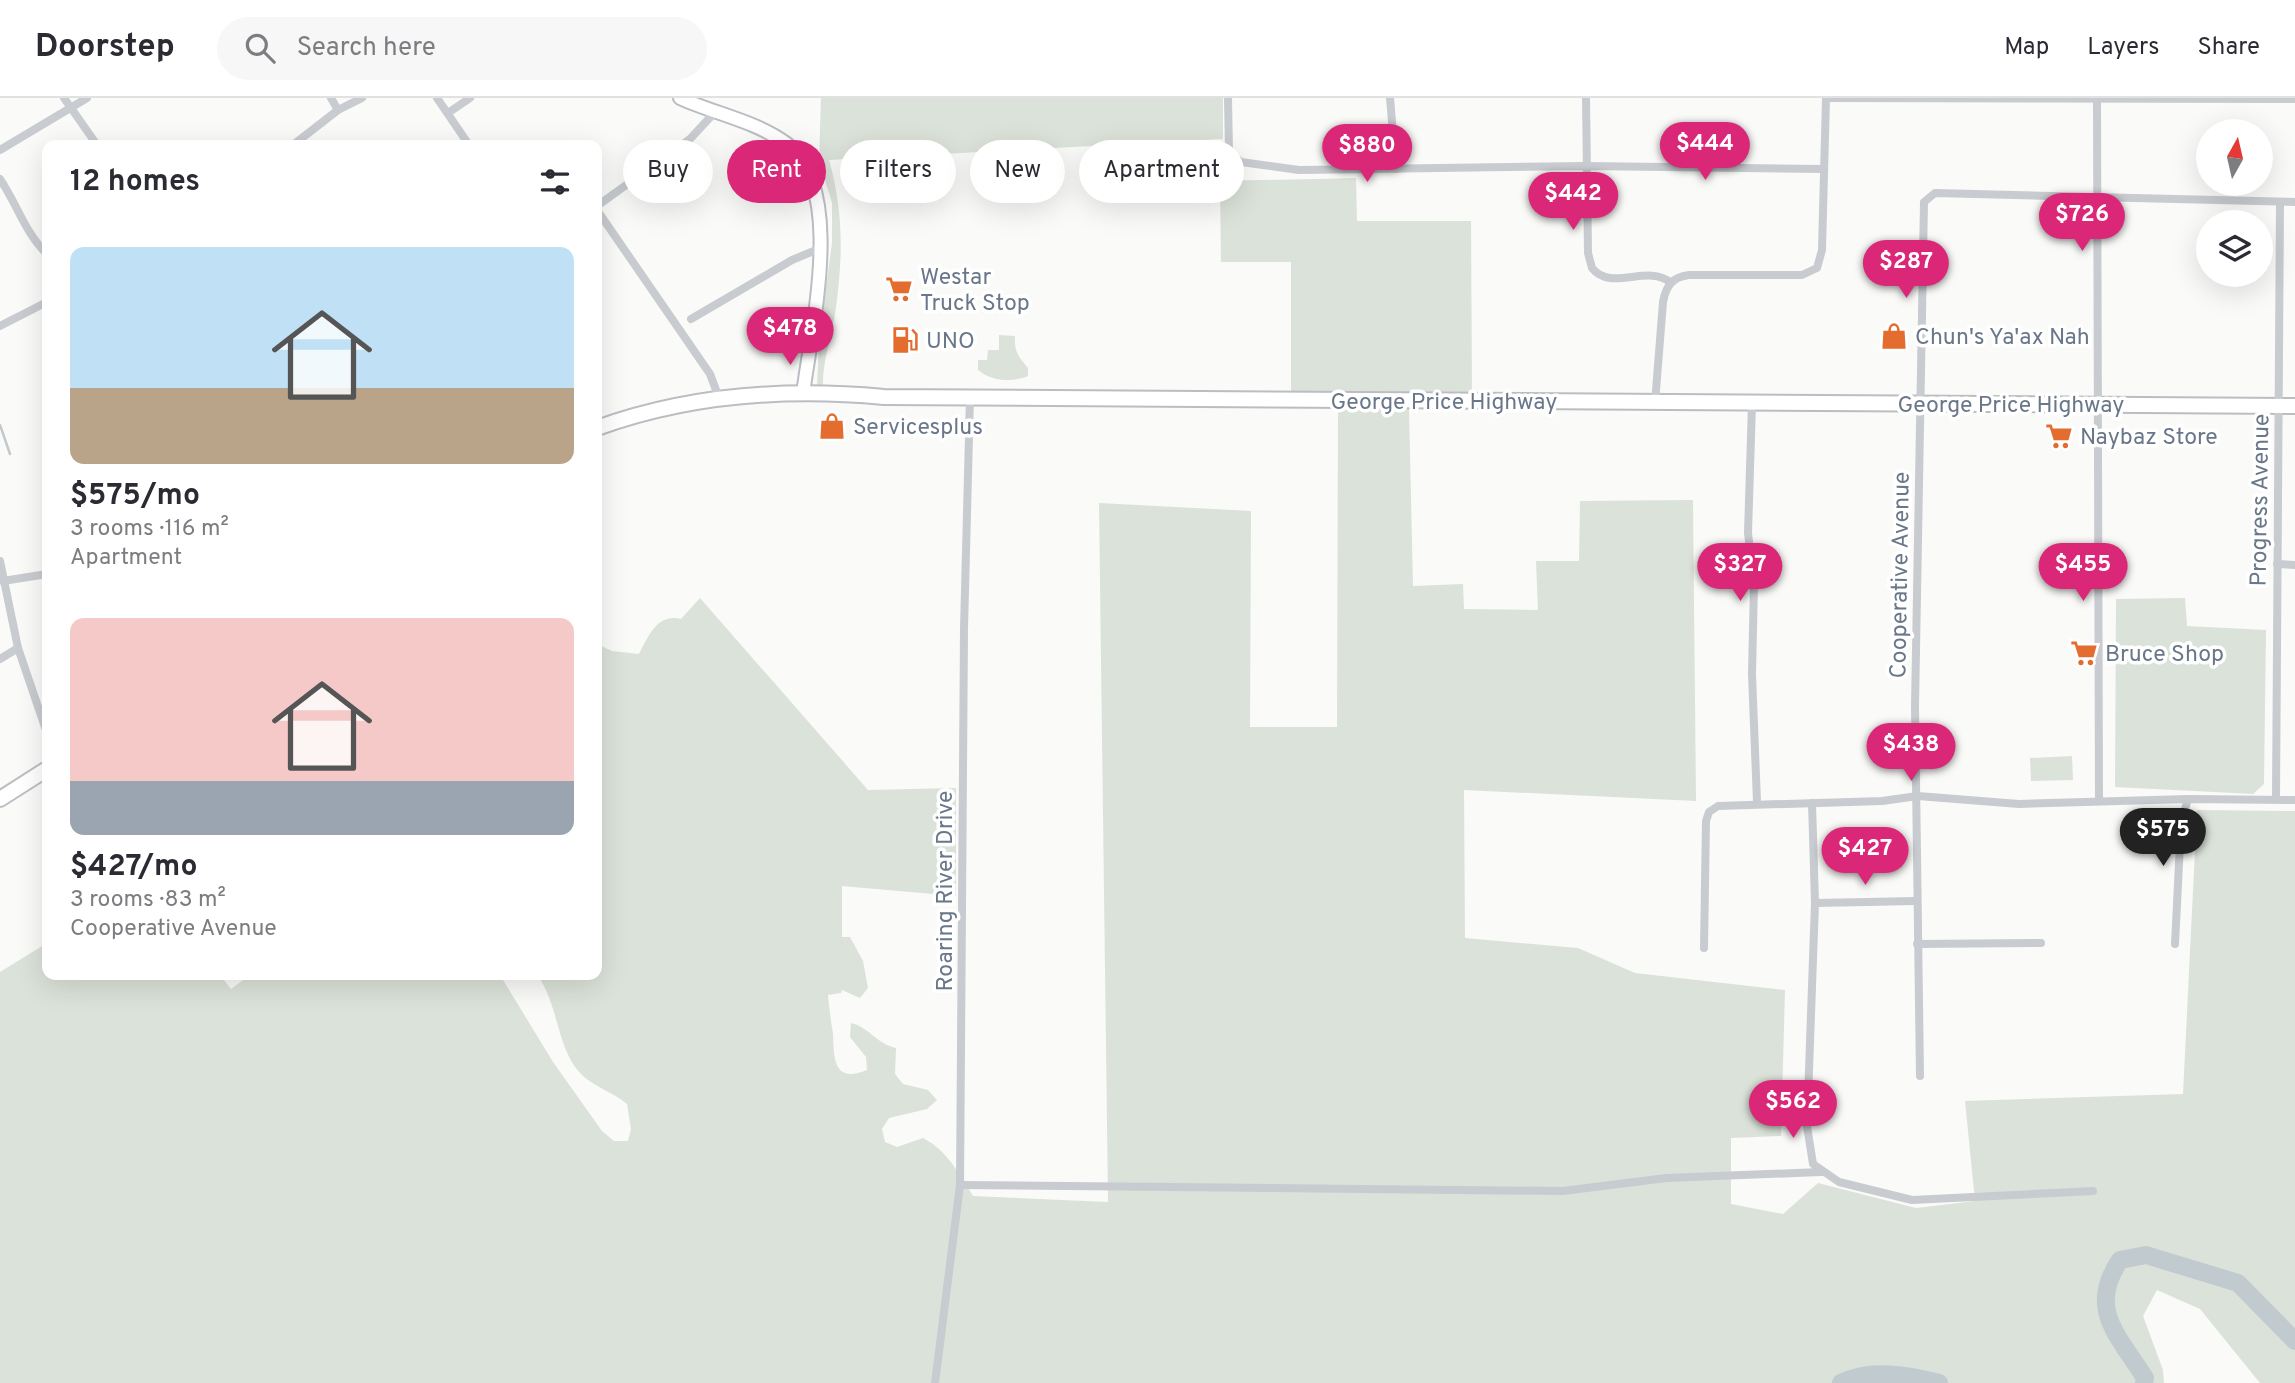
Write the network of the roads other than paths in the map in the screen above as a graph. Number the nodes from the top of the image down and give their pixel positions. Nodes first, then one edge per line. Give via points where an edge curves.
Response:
1 (65, 98) edge
2 (87, 98) edge
3 (331, 98) edge
4 (362, 98) edge
5 (437, 98) edge
6 (470, 98) edge
7 (680, 98) edge
8 (1228, 98) edge
9 (1390, 98) edge
10 (1586, 98) edge
11 (1826, 98) edge
12 (2272, 98) edge
13 (2295, 99) edge
14 (2097, 101) junction
15 (72, 107) junction
16 (338, 110) junction
17 (715, 112) junction
18 (448, 113) junction
19 (94, 140) edge
20 (299, 140) edge
21 (466, 140) edge
22 (0, 150) edge
23 (1586, 166) junction
24 (1396, 169) junction
25 (1824, 169) junction
26 (0, 179) edge
27 (2096, 198) junction
28 (2280, 202) junction
29 (2295, 202) edge
30 (602, 204) edge
31 (602, 215) edge
32 (42, 248) edge
33 (821, 248) junction
34 (1670, 282) junction
35 (42, 305) edge
36 (691, 319) dead end
37 (0, 326) edge
38 (803, 394) junction
39 (970, 397) junction
40 (719, 398) junction
41 (1655, 403) junction
42 (1752, 404) junction
43 (1921, 404) junction
44 (2097, 404) junction
45 (2287, 406) edge
46 (602, 426) edge
47 (0, 561) edge
48 (2277, 564) junction
49 (2295, 565) edge
50 (42, 575) edge
51 (2, 581) edge
52 (18, 648) junction
53 (0, 659) edge
54 (42, 718) edge
55 (42, 772) edge
56 (1918, 796) junction
57 (2276, 798) junction
58 (0, 799) edge
59 (2189, 799) junction
60 (2295, 800) edge
61 (2099, 801) junction
62 (1757, 802) junction
63 (1812, 803) junction
64 (1916, 901) junction
65 (1815, 902) junction
66 (2041, 943) dead end
67 (1917, 944) junction
68 (2175, 944) dead end
69 (1704, 948) dead end
70 (1920, 1076) dead end
71 (1821, 1172) junction
72 (960, 1185) junction
73 (2093, 1191) dead end
74 (935, 1383) edge

1 - 15 street
2 - 15 street
3 - 16 street
4 - 16 street
5 - 18 street
6 - 18 street
7 - 17 street
8 - 24 street via 1229,152 1241,162 1299,170
9 - 24 street
10 - 23 street
11 - 14 street
11 - 25 street
12 - 13 street
12 - 14 street
14 - 27 street
15 - 19 street
15 - 22 street
16 - 20 street
17 - 30 street via 690,139
17 - 33 street via 772,135 797,153 816,189
18 - 21 street
23 - 24 street
23 - 25 street
23 - 34 street via 1592,268 1609,278 1651,274
25 - 34 street via 1822,250 1811,273 1689,275
26 - 32 street via 29,234
27 - 28 street
27 - 43 street, Cooperative Avenue via 1935,193 1924,202
27 - 44 street
28 - 29 street
28 - 45 street, Progress Avenue
31 - 40 street via 710,374
33 - 36 street
33 - 38 street
34 - 41 street via 1663,302
35 - 37 street
38 - 39 highway, George Price Highway
38 - 40 highway, George Price Highway
39 - 41 highway, George Price Highway
39 - 72 street, Roaring River Drive
40 - 46 highway, George Price Highway via 656,409
41 - 42 highway, George Price Highway
42 - 43 highway, George Price Highway
42 - 62 street via 1748,533 1754,585
43 - 44 highway, George Price Highway
43 - 56 street, Cooperative Avenue via 1915,707
44 - 45 highway, George Price Highway
44 - 61 street
45 - 48 street, Progress Avenue
47 - 51 street
48 - 49 street
48 - 57 street, Progress Avenue
50 - 51 street
51 - 52 street
52 - 53 street
52 - 54 street
55 - 58 highway
56 - 61 street via 2019,804
56 - 63 street
56 - 64 street, Cooperative Avenue
57 - 59 street
57 - 60 street
59 - 61 street
59 - 68 street via 2181,823
62 - 63 street
62 - 69 street via 1717,806 1709,812
63 - 65 street
64 - 65 street
64 - 67 street, Cooperative Avenue
65 - 71 street via 1807,1126 1813,1164
66 - 67 street
67 - 70 street, Cooperative Avenue
71 - 72 street via 1665,1178 1563,1191
71 - 73 street via 1839,1182 1912,1200
72 - 74 street, Roaring River Drive

